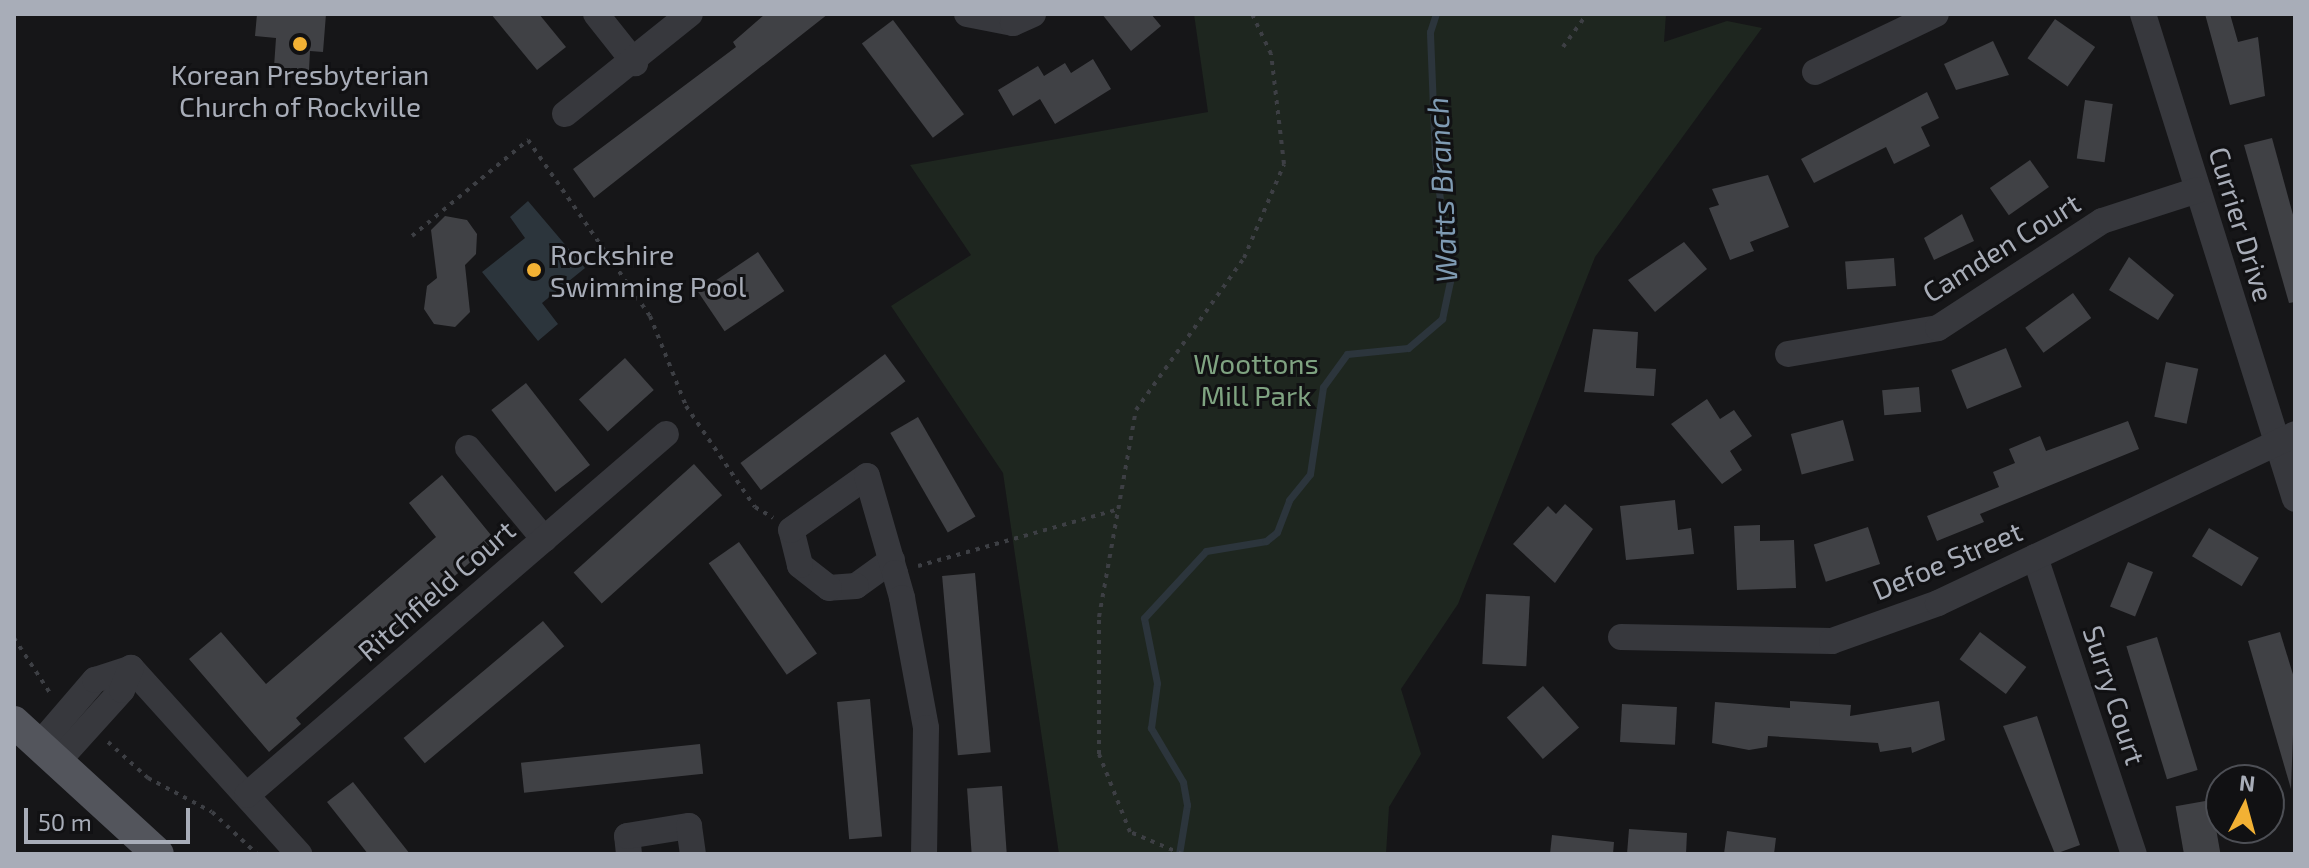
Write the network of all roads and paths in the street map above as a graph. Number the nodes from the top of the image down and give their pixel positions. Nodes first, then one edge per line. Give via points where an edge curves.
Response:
1 (596, 14) edge
2 (690, 14) edge
3 (967, 14) edge
4 (1033, 14) edge
5 (1252, 14) edge
6 (1587, 14) edge
7 (1936, 14) edge
8 (2143, 14) edge
9 (1563, 47) dead end
10 (635, 63) junction
11 (1815, 72) dead end
12 (565, 114) dead end
13 (2198, 190) junction
14 (412, 236) dead end
15 (1788, 354) dead end
16 (666, 434) dead end
17 (2286, 439) edge
18 (468, 448) dead end
19 (2295, 499) edge
20 (1116, 510) junction
21 (791, 530) junction
22 (544, 539) junction
23 (2035, 557) junction
24 (893, 567) junction
25 (1621, 637) dead end
26 (14, 638) edge
27 (79, 719) junction
28 (14, 722) edge
29 (48, 753) junction
30 (247, 795) junction
31 (158, 854) edge
32 (257, 854) edge
33 (299, 854) edge
34 (629, 854) edge
35 (693, 854) edge
36 (924, 854) edge
37 (1182, 854) edge
38 (2134, 854) edge

1 - 10 street
2 - 10 street
3 - 4 street via 1013,23
5 - 20 path via 1271,54 1284,164 1244,258 1136,410
6 - 9 path
7 - 11 street
8 - 13 street, Currier Drive
10 - 12 street
13 - 15 street, Camden Court via 2102,221 1938,328
13 - 17 street, Currier Drive
14 - 21 path via 528,140 650,316 686,406 755,507
16 - 22 street, Ritchfield Court
17 - 19 street, Currier Drive
17 - 23 street, Defoe Street
18 - 22 street
20 - 24 path
20 - 37 path via 1099,617 1099,754 1130,832
21 - 24 street via 800,565 829,588 856,586
21 - 24 street via 867,476
22 - 30 street, Ritchfield Court
23 - 25 street, Defoe Street via 1832,641
23 - 38 street, Surry Court
24 - 36 street via 926,728
26 - 27 path via 38,682
27 - 29 street
27 - 30 street via 131,668
27 - 32 path via 148,778 212,812
28 - 29 main road
29 - 31 main road
30 - 33 street
34 - 35 street via 627,836 689,826

